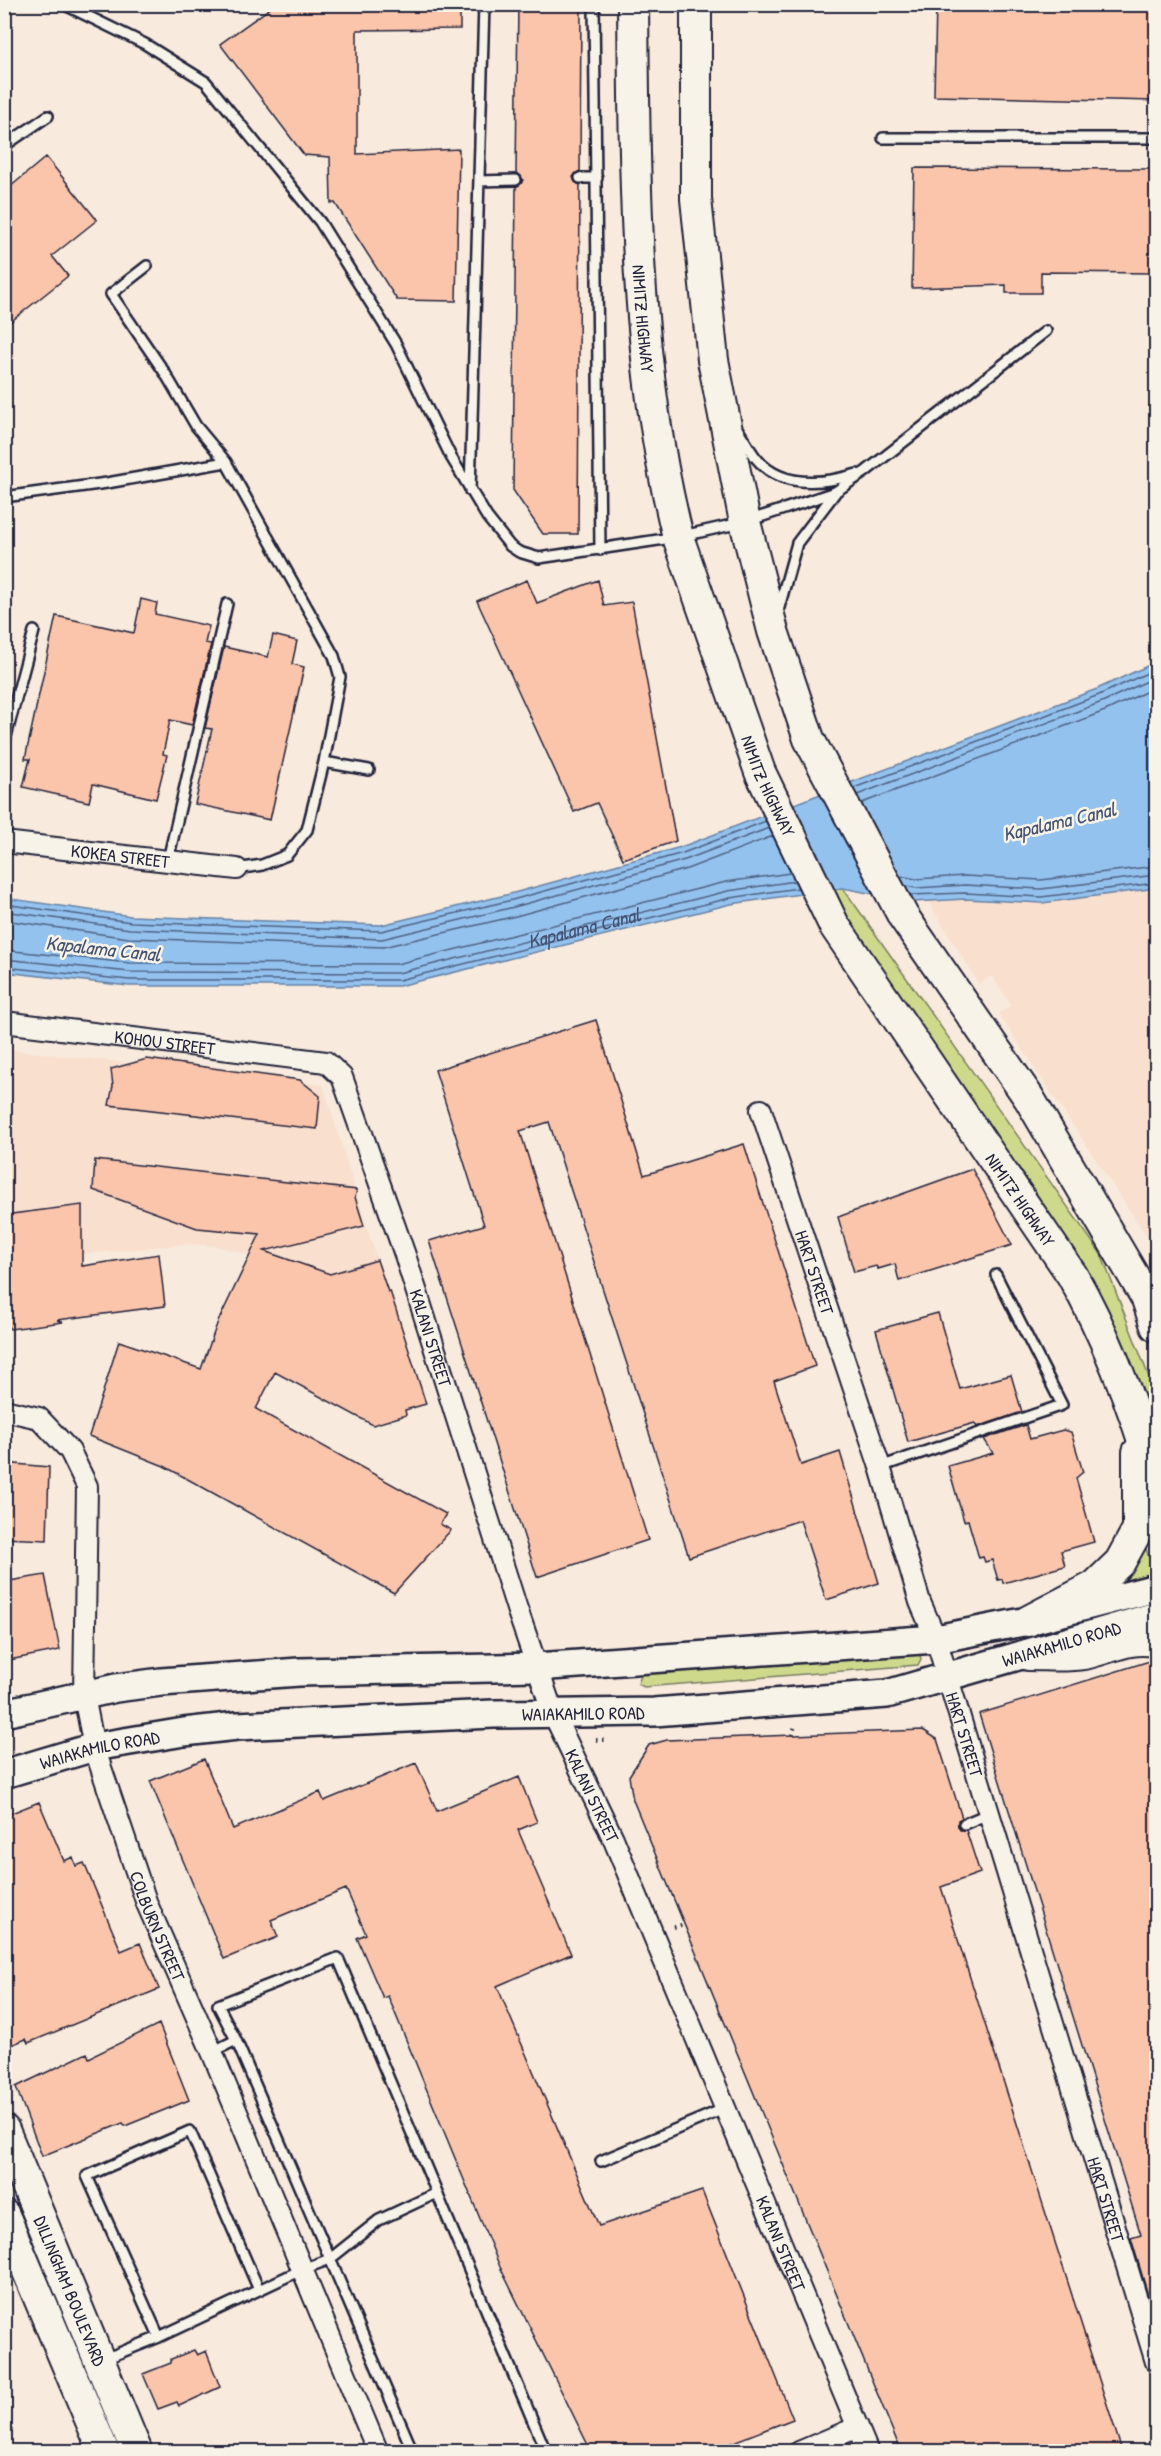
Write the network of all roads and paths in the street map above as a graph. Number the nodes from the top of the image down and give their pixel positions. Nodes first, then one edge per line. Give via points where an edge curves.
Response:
1 (63, 4) edge
2 (484, 4) edge
3 (594, 4) edge
4 (633, 4) edge
5 (696, 4) edge
6 (48, 116) dead end
7 (883, 138) dead end
8 (1156, 138) edge
9 (4, 146) edge
10 (580, 178) dead end
11 (597, 178) junction
12 (516, 180) dead end
13 (479, 181) junction
14 (147, 266) dead end
15 (1046, 331) dead end
16 (713, 360) junction
17 (226, 462) junction
18 (865, 472) junction
19 (470, 491) junction
20 (835, 492) junction
21 (4, 497) edge
22 (745, 522) junction
23 (678, 537) junction
24 (600, 550) junction
25 (227, 604) dead end
26 (34, 631) dead end
27 (772, 631) junction
28 (4, 744) edge
29 (324, 762) junction
30 (369, 770) dead end
31 (4, 842) edge
32 (168, 860) junction
33 (237, 869) joint
34 (4, 1022) edge
35 (326, 1062) joint
36 (761, 1110) dead end
37 (996, 1275) dead end
38 (1156, 1326) edge
39 (4, 1410) edge
40 (1138, 1422) junction
41 (880, 1467) junction
42 (1156, 1482) edge
43 (1156, 1588) edge
44 (1156, 1616) edge
45 (1028, 1621) junction
46 (936, 1639) junction
47 (1156, 1642) edge
48 (1028, 1655) junction
49 (536, 1667) junction
50 (948, 1678) junction
51 (84, 1696) junction
52 (6, 1710) edge
53 (553, 1713) junction
54 (795, 1726) dead end
55 (792, 1735) dead end
56 (596, 1740) dead end
57 (608, 1740) dead end
58 (94, 1747) junction
59 (4, 1774) edge
60 (988, 1814) junction
61 (964, 1824) dead end
62 (684, 1924) dead end
63 (674, 1927) dead end
64 (236, 2040) junction
65 (212, 2052) junction
66 (726, 2108) junction
67 (4, 2130) edge
68 (601, 2161) dead end
69 (437, 2193) junction
70 (4, 2215) edge
71 (330, 2259) junction
72 (301, 2270) junction
73 (259, 2290) junction
74 (159, 2337) junction
75 (98, 2361) junction
76 (1156, 2362) edge
77 (858, 2427) junction
78 (104, 2451) edge
79 (137, 2451) edge
80 (378, 2451) edge
81 (413, 2451) edge
82 (546, 2451) edge
83 (800, 2451) edge
84 (868, 2451) edge

1 - 19 lane via 145,44 206,82 320,222 396,344
2 - 13 lane
3 - 11 lane
4 - 23 main road, NIMITZ HIGHWAY via 635,217 646,362
5 - 16 main road via 696,199
6 - 9 lane
7 - 8 lane
10 - 11 lane
11 - 24 lane
12 - 13 lane
13 - 19 lane
14 - 17 lane via 111,294 196,426
15 - 18 lane
16 - 18 lane via 733,423 757,460 795,481 827,483
16 - 22 main road
17 - 21 lane
17 - 29 lane via 334,656 340,677
18 - 20 lane
19 - 24 lane via 495,528 519,552 539,558
20 - 22 lane
20 - 27 lane via 797,543
22 - 23 lane
22 - 27 main road
23 - 24 lane
23 - 40 main road, NIMITZ HIGHWAY via 760,772 834,925 1072,1275 1088,1302
25 - 32 lane
26 - 28 lane
27 - 38 main road via 809,739 903,916 1029,1098 1147,1299
29 - 30 lane
29 - 33 lane via 307,830 287,855
31 - 32 street, KOKEA STREET
32 - 33 street, KOKEA STREET
34 - 35 street, KOHOU STREET
35 - 49 street, KALANI STREET via 342,1077 405,1255
36 - 41 street, HART STREET
37 - 41 lane via 1062,1405
39 - 51 street, COLBURN STREET via 39,1418 70,1451 87,1486
40 - 42 main road, NIMITZ HIGHWAY
40 - 45 main road via 1137,1529 1120,1562 1095,1586
41 - 46 street, HART STREET via 920,1602
43 - 45 main road, WAIAKAMILO ROAD
44 - 48 main road, WAIAKAMILO ROAD
45 - 46 main road, WAIAKAMILO ROAD
46 - 49 main road, WAIAKAMILO ROAD
46 - 50 street, HART STREET
47 - 48 main road via 1127,1642 1083,1654
48 - 50 main road, WAIAKAMILO ROAD
49 - 51 main road, WAIAKAMILO ROAD via 299,1672 161,1682
49 - 53 street, KALANI STREET
50 - 53 main road, WAIAKAMILO ROAD via 887,1694 654,1712
50 - 60 street, HART STREET
51 - 52 main road, WAIAKAMILO ROAD
51 - 58 street, COLBURN STREET
53 - 58 main road, WAIAKAMILO ROAD via 237,1726
53 - 66 street, KALANI STREET via 613,1838
54 - 55 path
56 - 57 path
58 - 59 main road, WAIAKAMILO ROAD
58 - 65 street, COLBURN STREET via 147,1904
60 - 61 lane
60 - 76 street, HART STREET
62 - 63 path
64 - 65 lane
64 - 69 lane via 218,2005 338,1958
64 - 71 lane
65 - 72 street, COLBURN STREET
66 - 68 lane
66 - 77 street, KALANI STREET
67 - 75 main road, DILLINGHAM BOULEVARD
69 - 71 lane via 379,2220
69 - 82 lane
70 - 78 main road, DILLINGHAM BOULEVARD
71 - 72 lane
71 - 81 lane
72 - 73 lane
72 - 80 street, COLBURN STREET
73 - 74 lane
73 - 74 lane via 190,2131 87,2176
74 - 75 lane
75 - 79 main road, DILLINGHAM BOULEVARD
77 - 83 street
77 - 84 street, KALANI STREET

